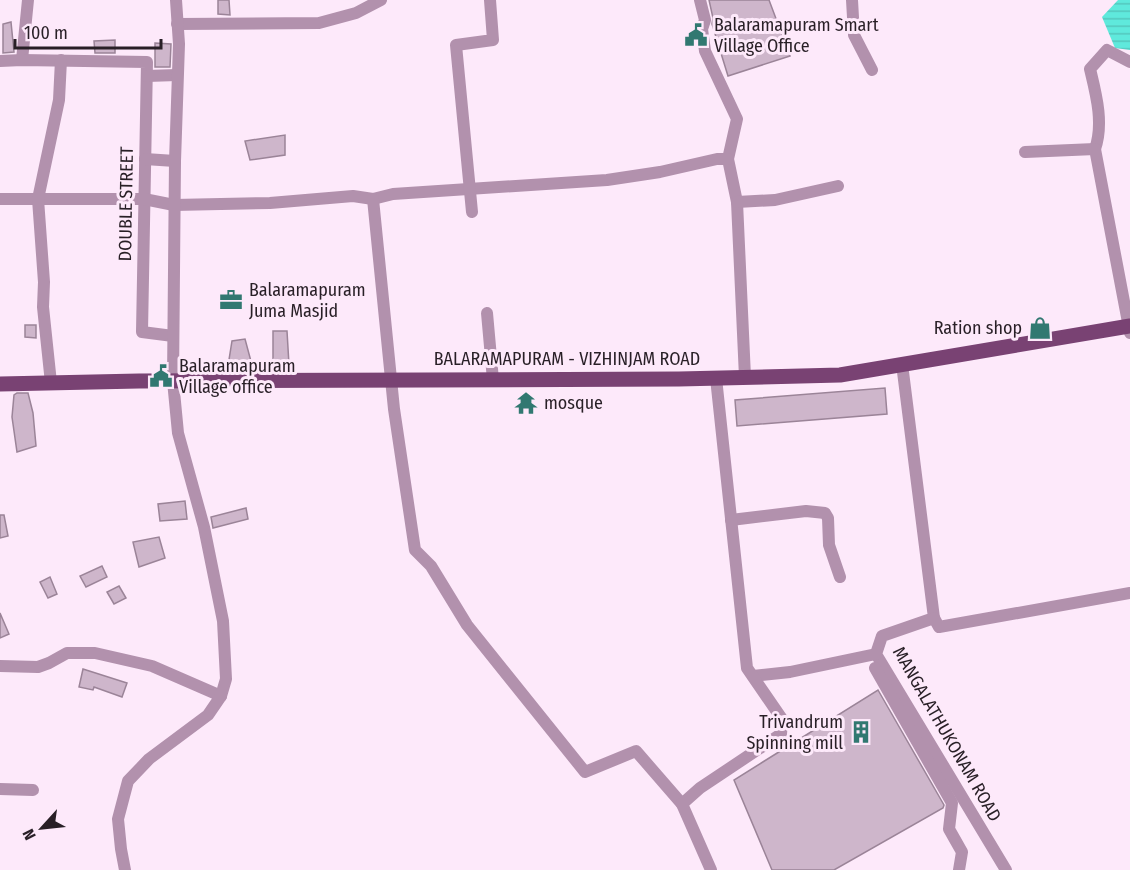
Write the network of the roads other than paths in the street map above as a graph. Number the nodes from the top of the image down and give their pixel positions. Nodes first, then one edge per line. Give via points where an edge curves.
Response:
1 (28, 0) edge
2 (176, 0) edge
3 (381, 0) edge
4 (490, 0) edge
5 (700, 0) edge
6 (852, 0) edge
7 (177, 24) junction
8 (21, 60) junction
9 (61, 60) junction
10 (0, 61) edge
11 (1130, 62) edge
12 (872, 70) dead end
13 (177, 75) junction
14 (147, 76) junction
15 (1095, 149) junction
16 (1025, 152) dead end
17 (145, 159) junction
18 (728, 159) junction
19 (175, 161) junction
20 (838, 186) dead end
21 (470, 189) junction
22 (0, 199) edge
23 (38, 199) junction
24 (144, 199) junction
25 (373, 199) junction
26 (737, 202) junction
27 (174, 205) junction
28 (472, 212) dead end
29 (487, 312) dead end
30 (1129, 328) edge
31 (173, 336) junction
32 (902, 364) junction
33 (746, 377) junction
34 (716, 378) junction
35 (390, 380) junction
36 (493, 380) junction
37 (173, 381) junction
38 (51, 383) junction
39 (0, 384) edge
40 (731, 520) junction
41 (840, 576) dead end
42 (1130, 593) edge
43 (934, 618) junction
44 (872, 654) junction
45 (0, 666) edge
46 (753, 676) junction
47 (221, 696) junction
48 (0, 789) edge
49 (33, 790) dead end
50 (682, 804) junction
51 (125, 870) edge
52 (711, 870) edge
53 (959, 870) edge
54 (1006, 870) edge

1 - 8 street
2 - 7 street
3 - 7 street via 356,13 319,23
4 - 21 street via 492,40 456,45
5 - 18 street via 705,20 705,51 737,119
6 - 12 street via 854,35
7 - 13 street
8 - 9 street
8 - 10 street
9 - 14 street via 147,62
9 - 23 street via 59,100
11 - 15 street via 1107,50 1090,69 1100,136
13 - 14 street
13 - 19 street
14 - 17 street, DOUBLE STREET
15 - 16 street
15 - 30 street
17 - 19 street
17 - 24 street, DOUBLE STREET
18 - 21 street via 607,180
18 - 26 street
19 - 27 street
20 - 26 street via 775,200
21 - 25 street
21 - 28 street
22 - 23 street
23 - 24 street
23 - 38 street
24 - 27 street
24 - 31 street, DOUBLE STREET via 142,332
25 - 27 street via 353,196
25 - 35 street
26 - 33 street
27 - 31 street
29 - 36 street
30 - 32 main road, BALARAMAPURAM - VIZHINJAM ROAD
31 - 37 street
32 - 33 main road, BALARAMAPURAM - VIZHINJAM ROAD via 840,375
32 - 43 street
33 - 34 main road, BALARAMAPURAM - VIZHINJAM ROAD
34 - 36 main road, BALARAMAPURAM - VIZHINJAM ROAD
34 - 40 street
35 - 36 main road, BALARAMAPURAM - VIZHINJAM ROAD
35 - 37 main road, BALARAMAPURAM - VIZHINJAM ROAD
35 - 50 street via 415,550 430,566 467,625 585,772 636,751
37 - 38 main road, BALARAMAPURAM - VIZHINJAM ROAD
37 - 47 street via 178,433 204,527 223,621 225,679
38 - 39 main road, BALARAMAPURAM - VIZHINJAM ROAD
40 - 41 street via 806,511 825,513
40 - 46 street via 747,668
42 - 43 street via 939,627
43 - 44 street, MANGALATHUKONAM ROAD via 882,636
44 - 46 street
44 - 53 street via 952,803 949,829 962,852
44 - 54 street, MANGALATHUKONAM ROAD
45 - 47 street via 38,667 67,653 95,653 152,666
46 - 50 street via 782,719 781,734
47 - 51 street via 208,715 149,759 128,781 118,819
48 - 49 street
50 - 52 street

